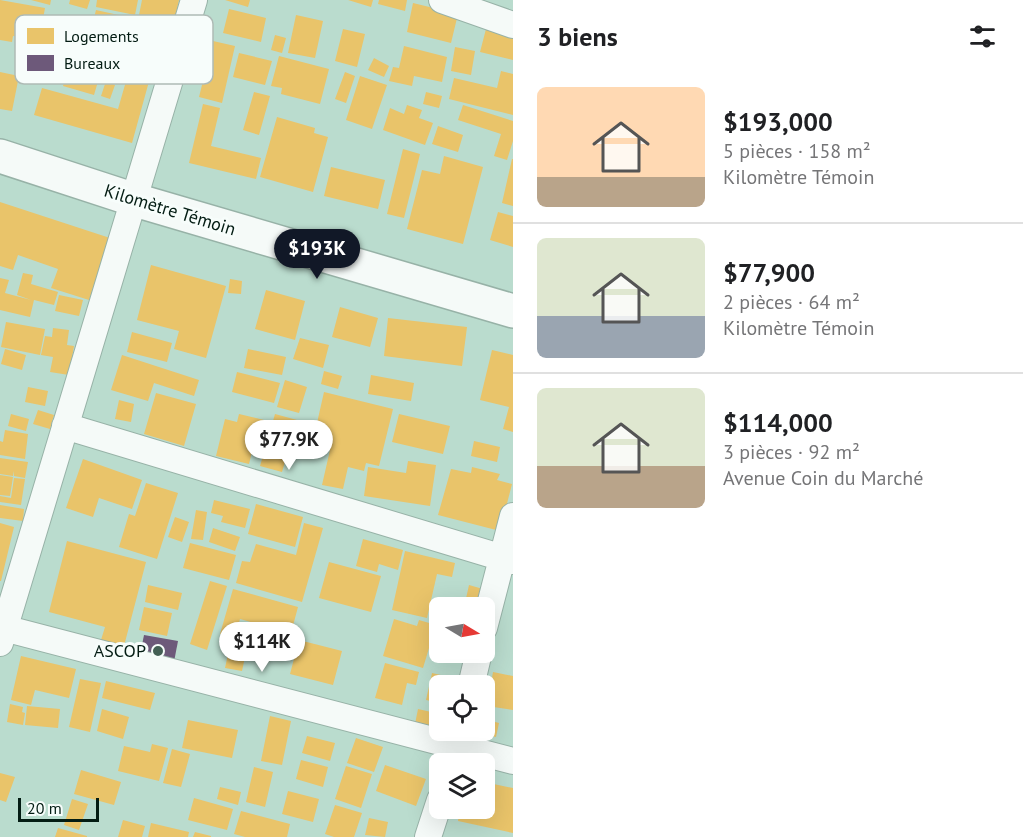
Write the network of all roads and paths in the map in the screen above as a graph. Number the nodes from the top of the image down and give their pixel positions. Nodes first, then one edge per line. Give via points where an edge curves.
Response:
1 (194, 0) edge
2 (442, 0) edge
3 (190, 15) edge
4 (513, 25) edge
5 (169, 84) edge
6 (0, 156) edge
7 (135, 200) junction
8 (513, 311) edge
9 (65, 426) junction
10 (513, 516) edge
11 (507, 560) edge
12 (494, 597) edge
13 (2, 633) edge
14 (456, 747) edge
15 (513, 761) edge
16 (434, 819) edge
17 (428, 837) edge

1 - 3 street
2 - 4 street
5 - 7 street
6 - 7 main road, Kilomètre Témoin
7 - 8 main road, Kilomètre Témoin
7 - 9 street
9 - 11 street
9 - 13 street
10 - 11 street
11 - 12 street
13 - 14 street
14 - 15 street
16 - 17 street

